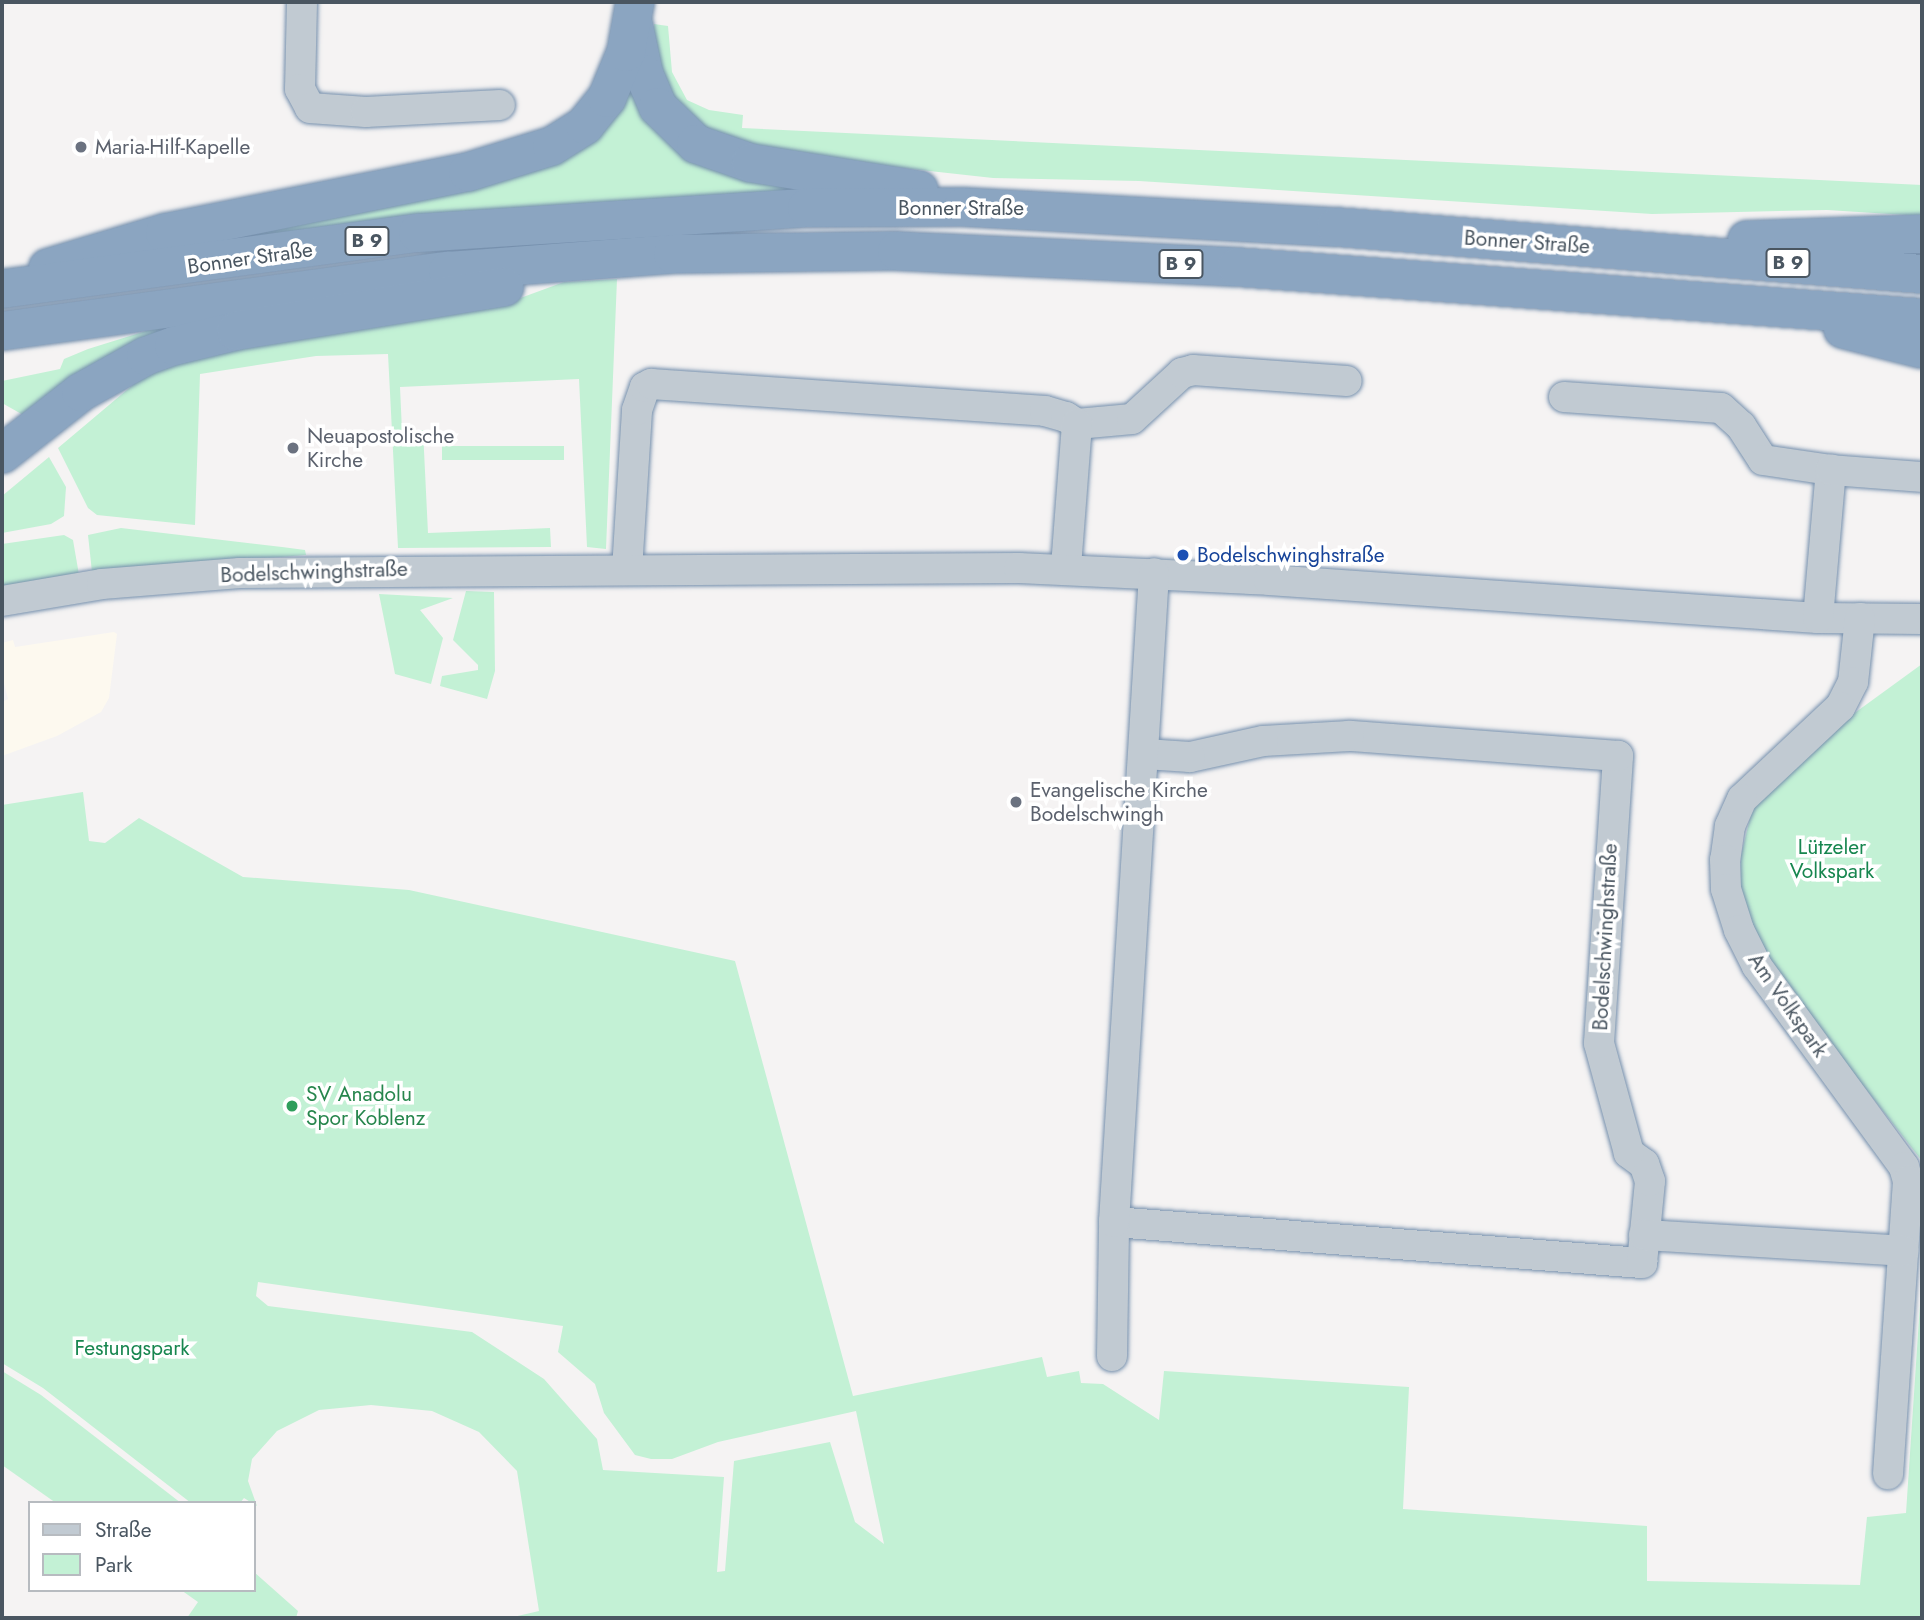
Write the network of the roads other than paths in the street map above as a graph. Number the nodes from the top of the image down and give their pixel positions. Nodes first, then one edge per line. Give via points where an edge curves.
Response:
1 (302, 2) edge
2 (634, 14) edge
3 (500, 105) dead end
4 (1029, 207) junction
5 (1922, 234) edge
6 (1654, 252) junction
7 (587, 261) junction
8 (1922, 274) edge
9 (2, 288) edge
10 (1774, 308) junction
11 (1922, 318) edge
12 (2, 331) edge
13 (1922, 349) edge
14 (1347, 382) dead end
15 (1564, 397) dead end
16 (1077, 424) junction
17 (2, 454) edge
18 (1831, 470) junction
19 (1922, 477) edge
20 (1066, 568) junction
21 (627, 570) junction
22 (1154, 573) junction
23 (2, 601) edge
24 (1818, 618) junction
25 (1860, 618) junction
26 (1922, 619) edge
27 (1145, 754) junction
28 (1114, 1222) junction
29 (1644, 1235) junction
30 (1904, 1251) junction
31 (1112, 1356) dead end
32 (1888, 1474) dead end

1 - 3 street via 300,89 310,108 366,112
2 - 4 highway via 643,74 658,107 682,133 714,153 751,163
2 - 9 highway via 607,98 585,125 552,146 468,172 165,233 50,267
4 - 6 highway, Bonner Straße / B 9
4 - 9 highway, Bonner Straße / B 9 via 807,208 418,233
5 - 6 highway via 1773,238
6 - 8 highway, Bonner Straße / B 9
7 - 10 highway, Bonner Straße / B 9 via 673,254 897,251 1058,256
7 - 12 highway, Bonner Straße / B 9 via 371,278
7 - 17 highway via 489,292 288,321 174,346 81,392
10 - 11 highway, Bonner Straße / B 9
10 - 13 highway
14 - 16 street via 1193,370 1182,373 1132,419
15 - 18 street via 1721,408 1741,426 1763,460
16 - 20 street
16 - 21 street via 1045,411 651,384 645,387 637,410
18 - 19 street
18 - 24 street
20 - 21 street, Bodelschwinghstraße
20 - 22 street, Bodelschwinghstraße
21 - 23 street, Bodelschwinghstraße via 240,573 87,586
22 - 24 street, Bodelschwinghstraße
22 - 27 street
24 - 25 street, Bodelschwinghstraße
25 - 26 street, Bodelschwinghstraße
25 - 30 street, Am Volkspark via 1853,682 1840,707 1742,799 1730,826 1726,889 1757,966 1904,1167 1908,1181
27 - 28 street
27 - 29 street, Bodelschwinghstraße via 1190,757 1263,741 1349,736 1618,756 1599,1043 1629,1153 1644,1164 1650,1181
28 - 29 street, Bodelschwinghstraße via 1642,1263
28 - 31 street
29 - 30 street
30 - 32 street, Am Volkspark

